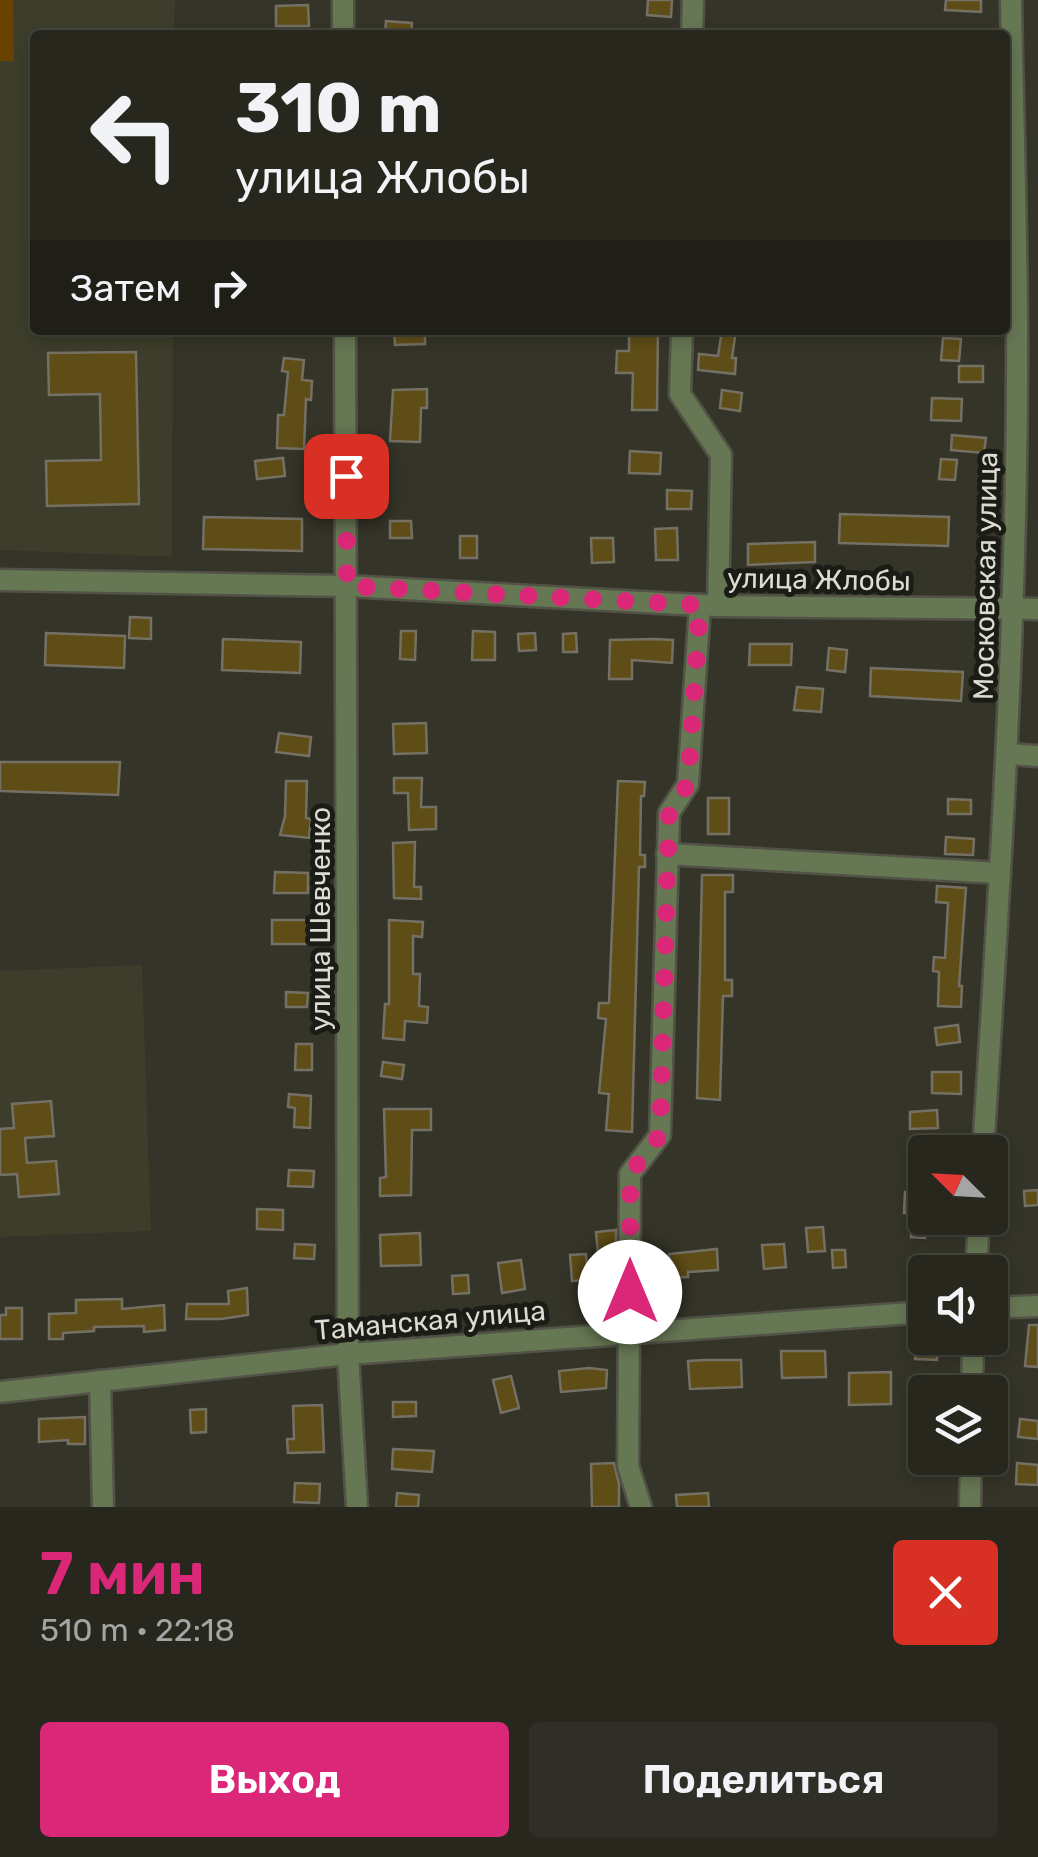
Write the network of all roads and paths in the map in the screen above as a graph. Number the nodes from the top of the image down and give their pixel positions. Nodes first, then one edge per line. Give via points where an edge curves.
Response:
1 (343, 0) edge
2 (693, 0) edge
3 (1011, 0) edge
4 (344, 30) edge
5 (692, 30) edge
6 (345, 335) edge
7 (682, 335) edge
8 (0, 580) edge
9 (347, 586) junction
10 (709, 605) junction
11 (1012, 608) junction
12 (1038, 609) edge
13 (1007, 754) junction
14 (1038, 756) edge
15 (667, 854) junction
16 (1000, 873) junction
17 (984, 1135) edge
18 (1038, 1306) edge
19 (1008, 1307) edge
20 (908, 1313) edge
21 (630, 1332) junction
22 (348, 1354) junction
23 (100, 1381) junction
24 (0, 1392) edge
25 (971, 1475) edge
26 (102, 1507) edge
27 (357, 1507) edge
28 (641, 1507) edge
29 (970, 1507) edge

1 - 4 street
2 - 5 street
3 - 11 street, Московская улица via 1017,378
6 - 9 street, улица Шевченко
7 - 10 street via 680,394 720,455
8 - 9 street, улица Жлобы
9 - 10 street, улица Жлобы
9 - 22 street, улица Шевченко
10 - 11 street, улица Жлобы
10 - 15 street via 688,784 669,813
11 - 12 street, улица Жлобы
11 - 13 street, Московская улица
13 - 14 street
13 - 16 street, Московская улица
15 - 16 street
15 - 21 street via 660,1135 630,1174
16 - 17 street, Московская улица
18 - 19 street
20 - 21 street, Таманская улица
21 - 22 street, Таманская улица
21 - 28 street via 628,1466
22 - 23 street, Таманская улица
22 - 27 street, улица Шевченко
23 - 24 street, Таманская улица
23 - 26 street
25 - 29 street

